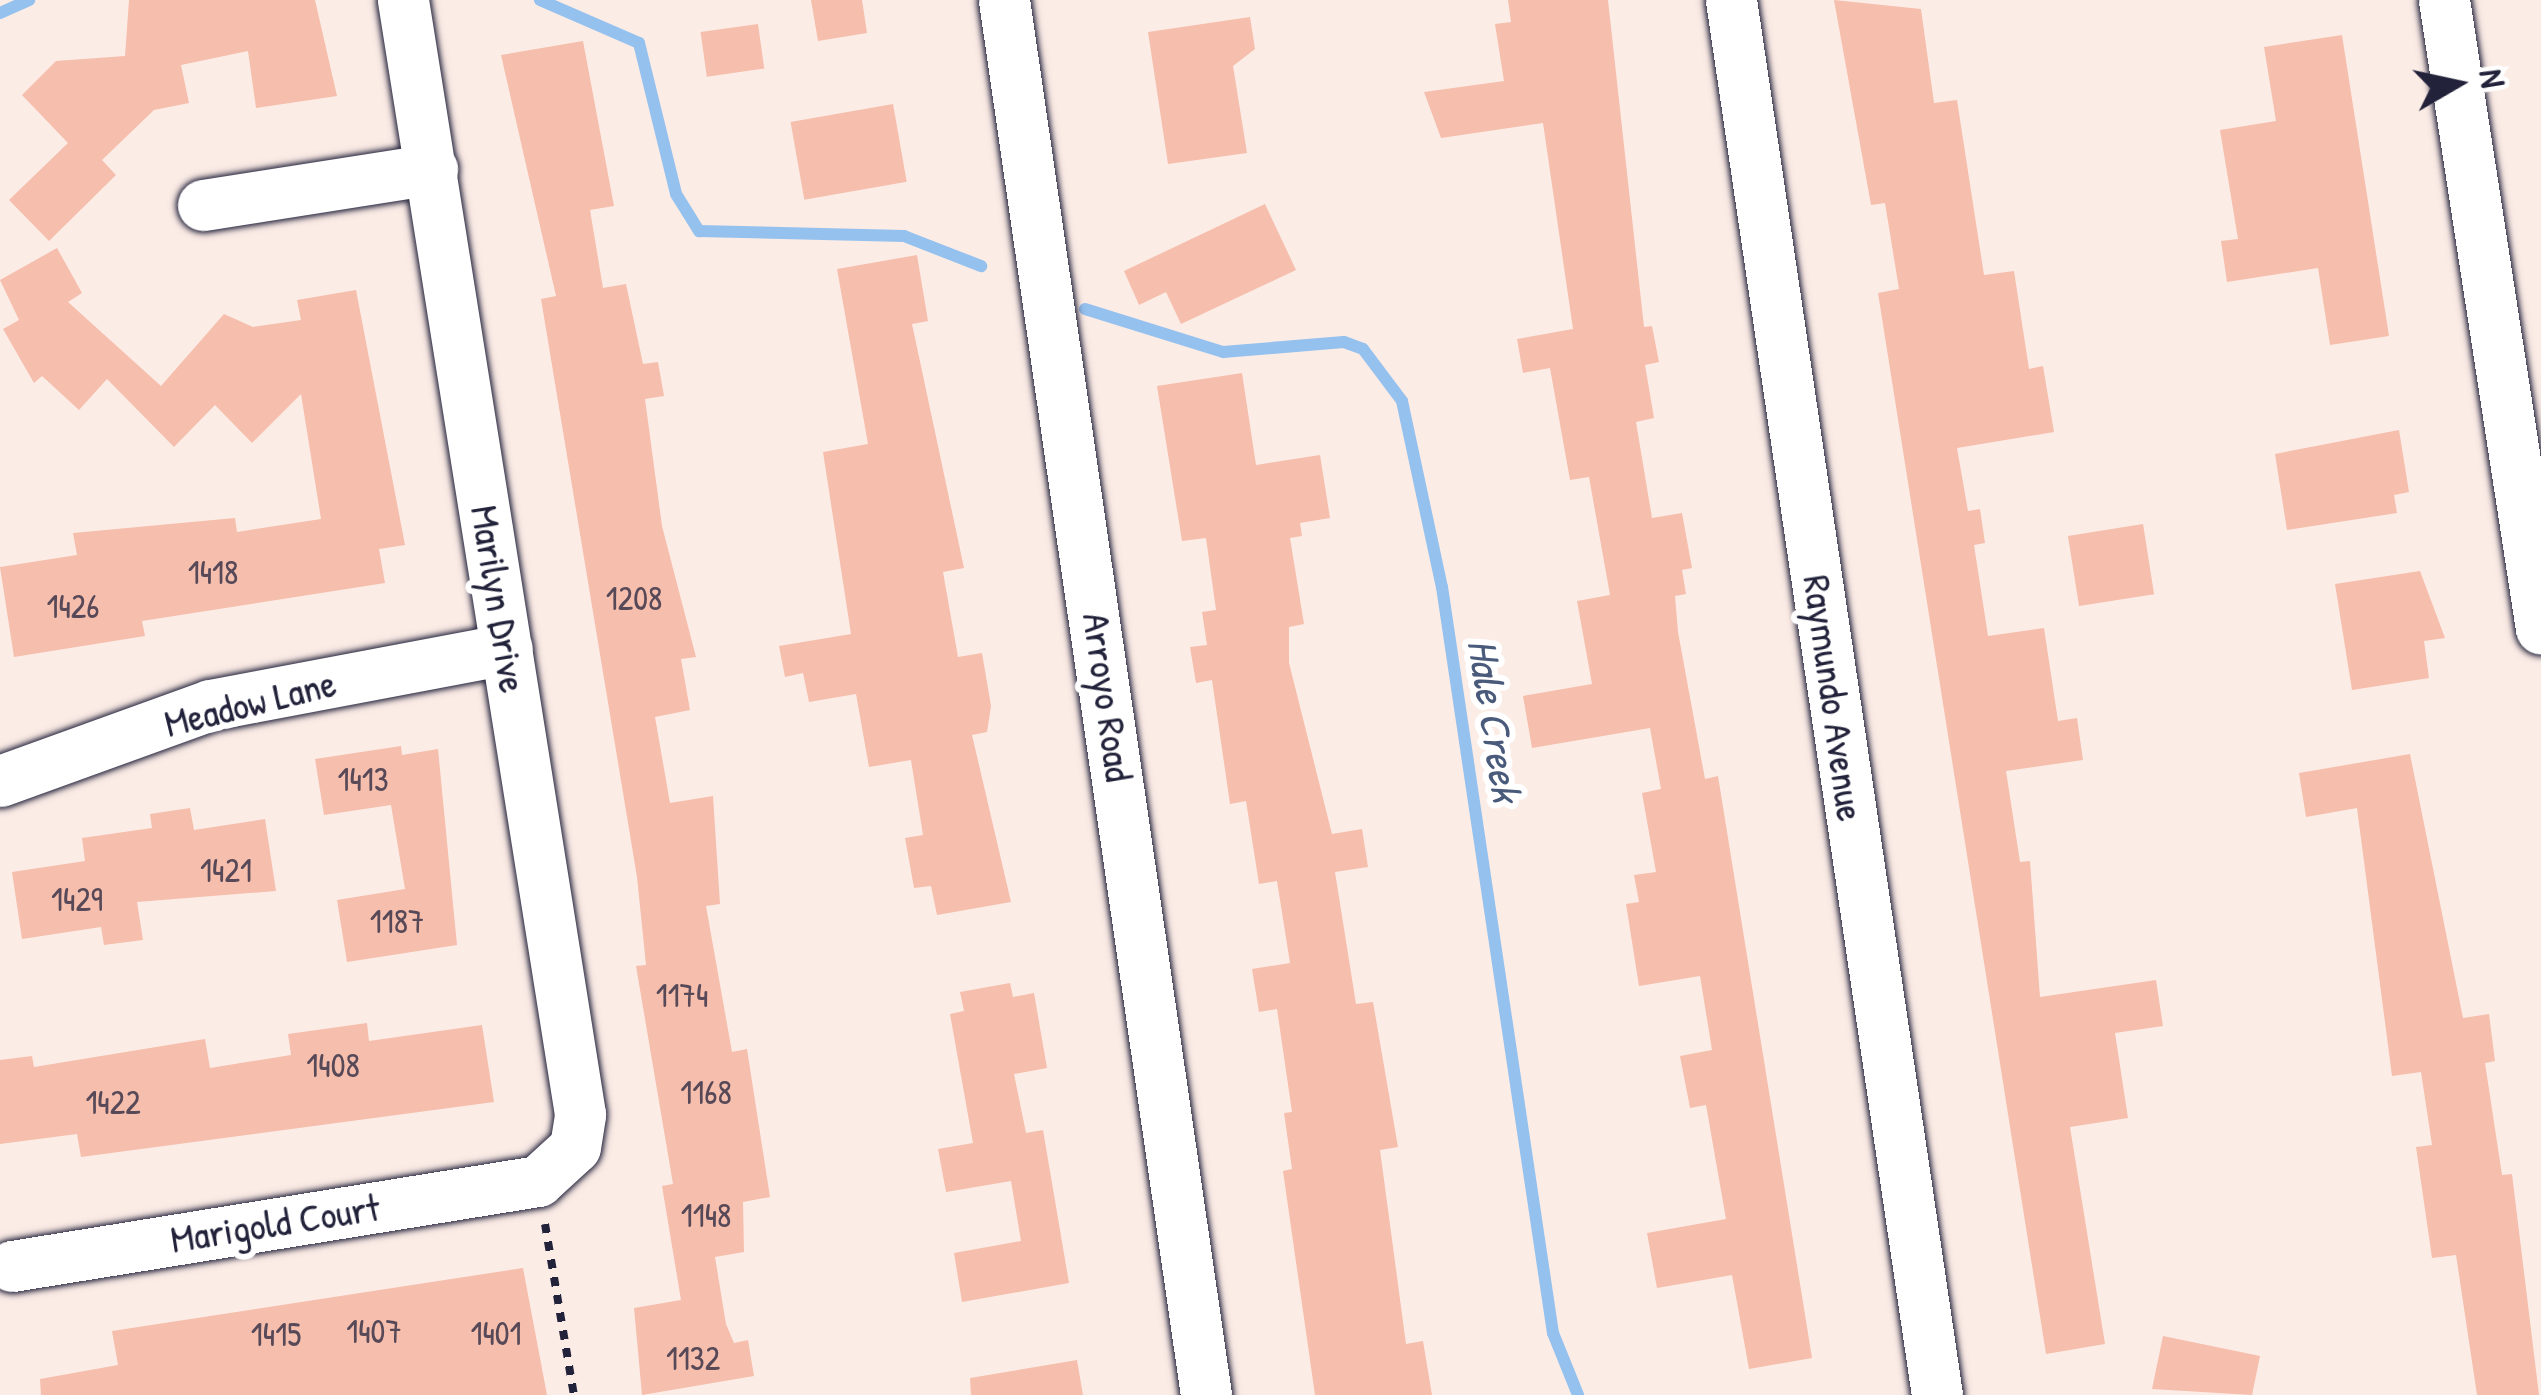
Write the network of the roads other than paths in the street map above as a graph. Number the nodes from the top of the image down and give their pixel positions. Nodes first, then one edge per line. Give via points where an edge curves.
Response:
1 (403, 0) edge
2 (1004, 0) edge
3 (1731, 0) edge
4 (2444, 0) edge
5 (432, 170) junction
6 (203, 205) dead end
7 (2541, 629) edge
8 (507, 649) junction
9 (0, 782) edge
10 (538, 1181) joint
11 (13, 1266) dead end
12 (1206, 1395) edge
13 (1937, 1395) edge

1 - 5 street, Marilyn Drive
2 - 12 street, Arroyo Road
3 - 13 street, Raymundo Avenue
4 - 7 street
5 - 6 street
5 - 8 street, Marilyn Drive
8 - 9 street, Meadow Lane via 210,705
8 - 10 street, Marilyn Drive via 580,1114 564,1166
10 - 11 street, Marigold Court

